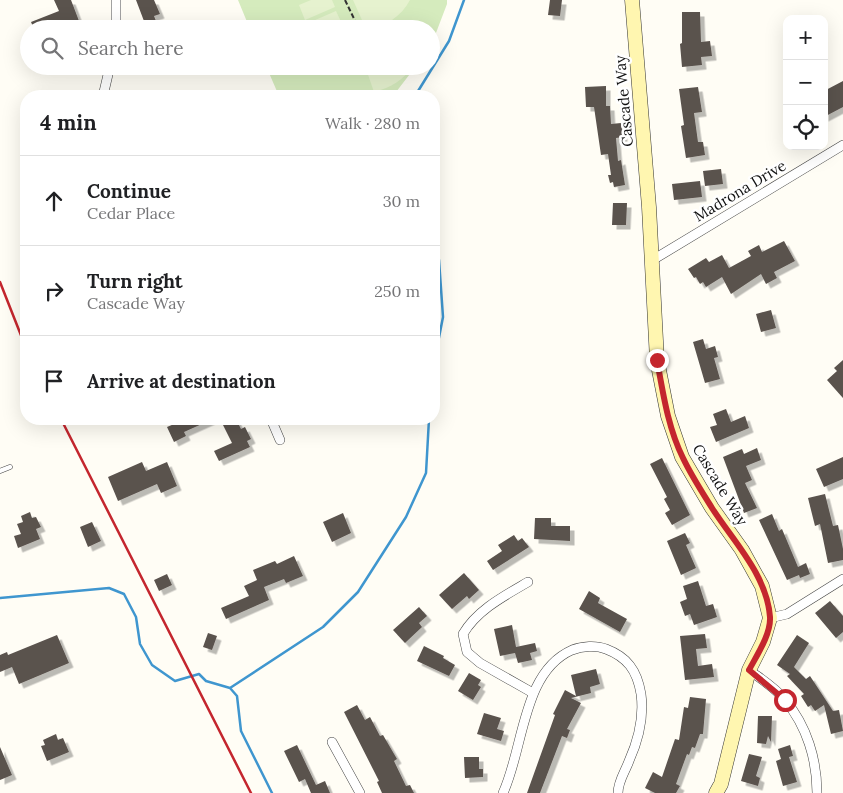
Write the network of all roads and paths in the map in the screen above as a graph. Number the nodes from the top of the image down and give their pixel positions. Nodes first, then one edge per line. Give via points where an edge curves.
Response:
1 (116, 0) edge
2 (345, 0) edge
3 (632, 0) edge
4 (116, 20) edge
5 (355, 20) edge
6 (108, 75) edge
7 (104, 90) edge
8 (843, 146) edge
9 (651, 261) junction
10 (274, 425) edge
11 (280, 440) dead end
12 (10, 468) dead end
13 (0, 471) edge
14 (843, 579) edge
15 (528, 582) dead end
16 (770, 618) junction
17 (749, 670) junction
18 (533, 693) junction
19 (332, 742) dead end
20 (360, 793) edge
21 (503, 793) edge
22 (618, 793) edge
23 (716, 793) edge
24 (817, 793) edge

1 - 4 street
2 - 5 path
3 - 9 street, Cascade Way
6 - 7 street
8 - 9 street, Madrona Drive
9 - 16 street, Cascade Way via 657,360 668,416 682,457 762,586
10 - 11 street
12 - 13 lane
14 - 16 street via 787,614
15 - 18 street via 497,600 469,624 463,634 467,652 480,663
16 - 17 street
17 - 23 street
17 - 24 street via 785,700 808,738 817,770
18 - 21 street
18 - 22 street via 546,670 560,656 579,648 601,647 622,655 641,694 641,721 630,760 618,784
19 - 20 street

